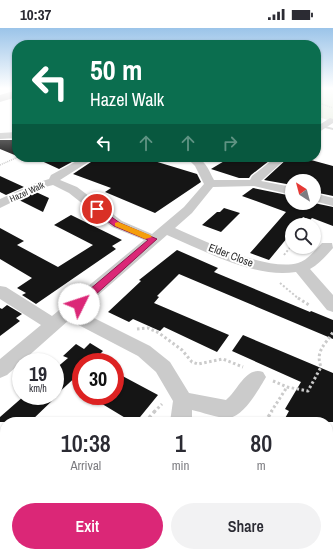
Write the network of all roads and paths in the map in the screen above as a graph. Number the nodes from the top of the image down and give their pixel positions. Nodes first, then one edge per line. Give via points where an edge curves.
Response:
1 (12, 135) edge
2 (0, 136) edge
3 (12, 160) edge
4 (82, 162) edge
5 (197, 162) edge
6 (277, 162) edge
7 (0, 165) edge
8 (54, 181) junction
9 (254, 183) junction
10 (210, 184) junction
11 (285, 190) edge
12 (321, 199) edge
13 (333, 202) edge
14 (0, 204) edge
15 (165, 229) junction
16 (153, 239) junction
17 (327, 246) dead end
18 (300, 267) junction
19 (0, 291) edge
20 (332, 304) edge
21 (69, 313) junction
22 (53, 325) junction
23 (333, 332) edge
24 (110, 333) junction
25 (0, 370) edge
26 (257, 375) junction
27 (287, 387) junction
28 (180, 395) junction
29 (151, 417) edge
30 (181, 417) edge
31 (268, 417) edge

1 - 2 street
3 - 7 path
4 - 8 street, Hazel Walk via 55,177
5 - 10 street
6 - 9 street via 256,178
8 - 14 street, Hazel Walk via 37,186
8 - 16 street, Hazel Walk via 78,193 117,224
9 - 10 street
9 - 11 street
10 - 15 street via 188,210
12 - 13 street
15 - 16 street
15 - 18 street, Elder Close via 261,267
16 - 21 street
17 - 18 street, Elder Close via 313,262
18 - 20 street
19 - 22 street
21 - 22 street
21 - 24 street
22 - 25 street
23 - 27 path via 320,348 318,360 321,366 308,391
24 - 26 path via 148,328 167,339 192,362 198,364 223,359
24 - 28 street via 154,359 163,367
26 - 27 path
26 - 28 street via 241,399 229,409
27 - 31 path
28 - 29 path
28 - 30 street

